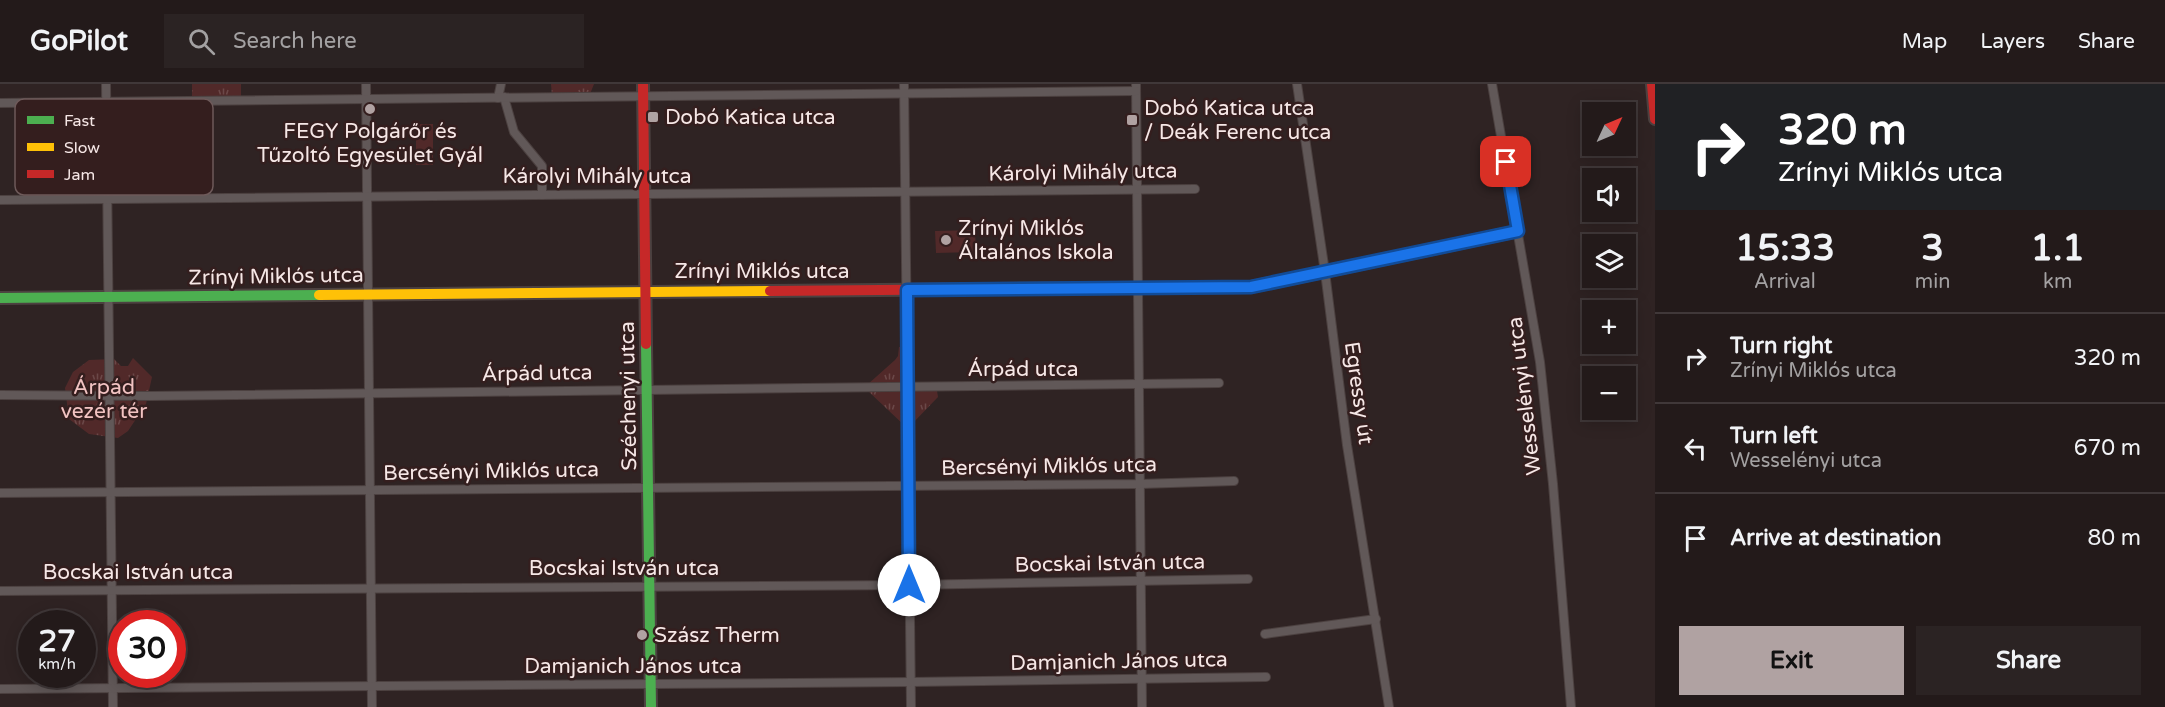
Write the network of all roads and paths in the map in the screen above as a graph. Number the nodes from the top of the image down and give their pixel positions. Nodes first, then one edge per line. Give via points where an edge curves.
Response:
1 (366, 84) edge
2 (501, 84) edge
3 (904, 84) edge
4 (1298, 84) edge
5 (1492, 84) edge
6 (1652, 84) edge
7 (1136, 88) edge
8 (644, 90) edge
9 (904, 94) junction
10 (501, 98) junction
11 (366, 99) junction
12 (213, 101) edge
13 (0, 103) edge
14 (15, 103) edge
15 (1655, 118) edge
16 (1195, 189) dead end
17 (1137, 190) junction
18 (905, 192) junction
19 (644, 194) junction
20 (107, 195) edge
21 (542, 195) junction
22 (366, 196) junction
23 (107, 199) junction
24 (0, 200) edge
25 (1518, 231) junction
26 (1325, 272) junction
27 (1138, 288) junction
28 (907, 290) junction
29 (646, 291) junction
30 (368, 294) junction
31 (109, 297) junction
32 (0, 298) edge
33 (1219, 383) dead end
34 (1139, 386) junction
35 (907, 387) junction
36 (647, 390) junction
37 (369, 393) junction
38 (0, 395) edge
39 (110, 396) junction
40 (1234, 481) dead end
41 (1140, 484) junction
42 (908, 486) junction
43 (648, 488) junction
44 (370, 490) junction
45 (0, 493) edge
46 (111, 494) junction
47 (1248, 579) dead end
48 (1141, 581) junction
49 (650, 585) junction
50 (909, 585) junction
51 (371, 589) junction
52 (0, 591) edge
53 (111, 591) junction
54 (111, 610) edge
55 (1376, 619) junction
56 (1265, 634) dead end
57 (1266, 677) dead end
58 (1142, 680) junction
59 (911, 682) junction
60 (650, 684) junction
61 (372, 686) junction
62 (186, 687) edge
63 (112, 688) joint
64 (0, 689) edge
65 (113, 707) edge
66 (372, 707) edge
67 (651, 707) edge
68 (911, 707) edge
69 (1142, 707) edge
70 (1389, 707) edge
71 (1571, 707) edge

1 - 11 street
2 - 10 street
3 - 9 street
4 - 26 street, Egressy út
5 - 25 street, Wesselényi utca
6 - 15 street
7 - 9 street
7 - 17 street
8 - 9 street
8 - 10 street
8 - 19 street, Széchenyi utca
9 - 18 street
10 - 11 street
10 - 21 street via 514,132 542,166
11 - 12 street
11 - 22 street
13 - 14 street
16 - 17 street, Károlyi Mihály utca
17 - 18 street, Károlyi Mihály utca
17 - 27 street
18 - 19 street, Károlyi Mihály utca
18 - 28 street
19 - 21 street, Károlyi Mihály utca
19 - 29 street, Széchenyi utca
20 - 23 street
21 - 22 street, Károlyi Mihály utca
22 - 23 street, Károlyi Mihály utca
22 - 30 street
23 - 24 street, Károlyi Mihály utca
23 - 31 street
25 - 26 street, Zrínyi Miklós utca
25 - 71 street, Wesselényi utca via 1540,362
26 - 27 street, Zrínyi Miklós utca via 1251,287
26 - 55 street, Egressy út via 1347,445
27 - 28 street, Zrínyi Miklós utca
27 - 34 street
28 - 29 street, Zrínyi Miklós utca
28 - 35 street
29 - 30 street, Zrínyi Miklós utca
29 - 36 street, Széchenyi utca
30 - 31 street, Zrínyi Miklós utca
30 - 37 street
31 - 32 street, Zrínyi Miklós utca
31 - 39 street
33 - 34 street, Árpád utca
34 - 35 street, Árpád utca
34 - 41 street
35 - 36 street, Árpád utca
35 - 42 street
36 - 37 street, Árpád utca
36 - 43 street, Széchenyi utca
37 - 39 street, Árpád utca
37 - 44 street
38 - 39 street, Árpád utca
39 - 46 street
40 - 41 street, Bercsényi Miklós utca
41 - 42 street, Bercsényi Miklós utca
41 - 48 street
42 - 43 street, Bercsényi Miklós utca
42 - 50 street
43 - 44 street, Bercsényi Miklós utca
43 - 49 street, Széchenyi utca
44 - 46 street, Bercsényi Miklós utca
44 - 51 street
45 - 46 street, Bercsényi Miklós utca
46 - 53 street
47 - 48 street, Bocskai István utca
48 - 50 street, Bocskai István utca
48 - 58 street
49 - 50 street, Bocskai István utca
49 - 51 street, Bocskai István utca
49 - 60 street, Széchenyi utca
50 - 59 street
51 - 53 street, Bocskai István utca
51 - 61 street
52 - 53 street, Bocskai István utca
53 - 54 street
55 - 56 street
55 - 70 street, Egressy út
57 - 58 street, Damjanich János utca
58 - 59 street, Damjanich János utca
58 - 69 street
59 - 60 street, Damjanich János utca
59 - 68 street
60 - 61 street, Damjanich János utca
60 - 67 street, Széchenyi utca
61 - 62 street, Damjanich János utca
61 - 66 street
63 - 64 street, Damjanich János utca
63 - 65 street

